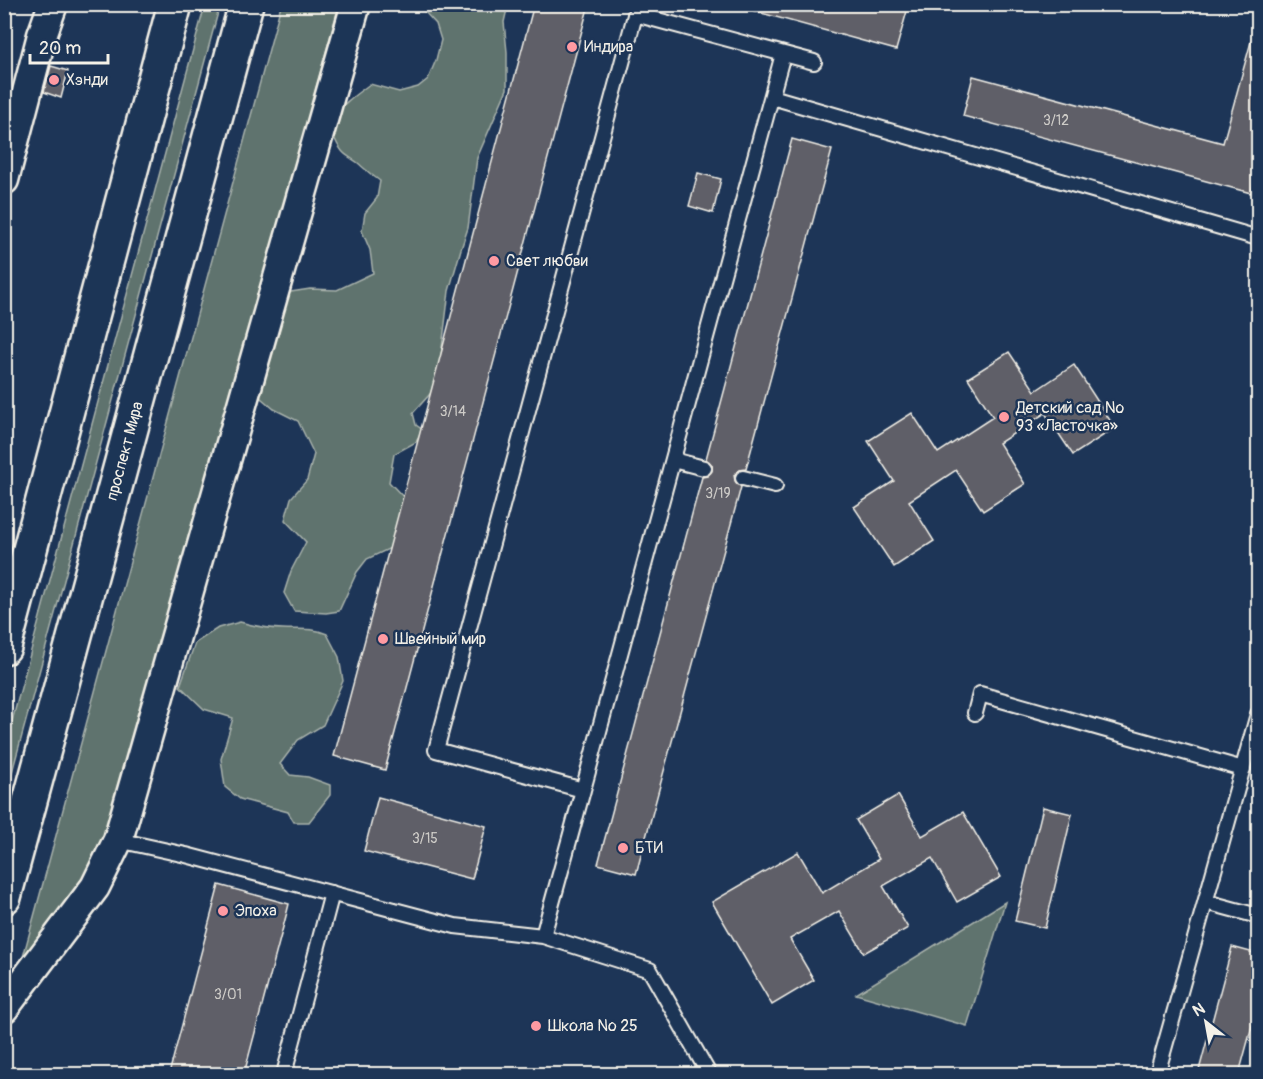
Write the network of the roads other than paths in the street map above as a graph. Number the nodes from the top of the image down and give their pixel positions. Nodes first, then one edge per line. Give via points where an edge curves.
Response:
1 (53, 4) edge
2 (175, 4) edge
3 (246, 4) edge
4 (357, 4) edge
5 (637, 9) edge
6 (783, 54) junction
7 (814, 62) dead end
8 (772, 97) junction
9 (4, 180) edge
10 (1258, 238) edge
11 (673, 460) junction
12 (704, 468) dead end
13 (743, 478) dead end
14 (775, 486) dead end
15 (4, 647) edge
16 (975, 713) dead end
17 (1258, 714) edge
18 (1243, 769) junction
19 (583, 790) junction
20 (118, 840) junction
21 (332, 893) junction
22 (4, 897) edge
23 (1206, 902) junction
24 (1258, 916) edge
25 (543, 936) junction
26 (4, 1008) edge
27 (284, 1074) edge
28 (709, 1074) edge
29 (1157, 1074) edge

1 - 9 street
2 - 15 main road
3 - 22 main road, проспект Мира
4 - 20 street
5 - 6 lane
5 - 19 lane via 436,750
6 - 7 lane
6 - 8 lane
8 - 10 lane
8 - 11 lane
11 - 12 lane
11 - 19 lane
13 - 14 lane
16 - 18 lane via 980,694
17 - 18 lane
18 - 23 lane
19 - 25 lane
20 - 21 lane
20 - 26 street via 95,887
21 - 25 lane via 455,926
21 - 27 lane
23 - 24 lane
23 - 29 lane
25 - 28 lane via 650,969

